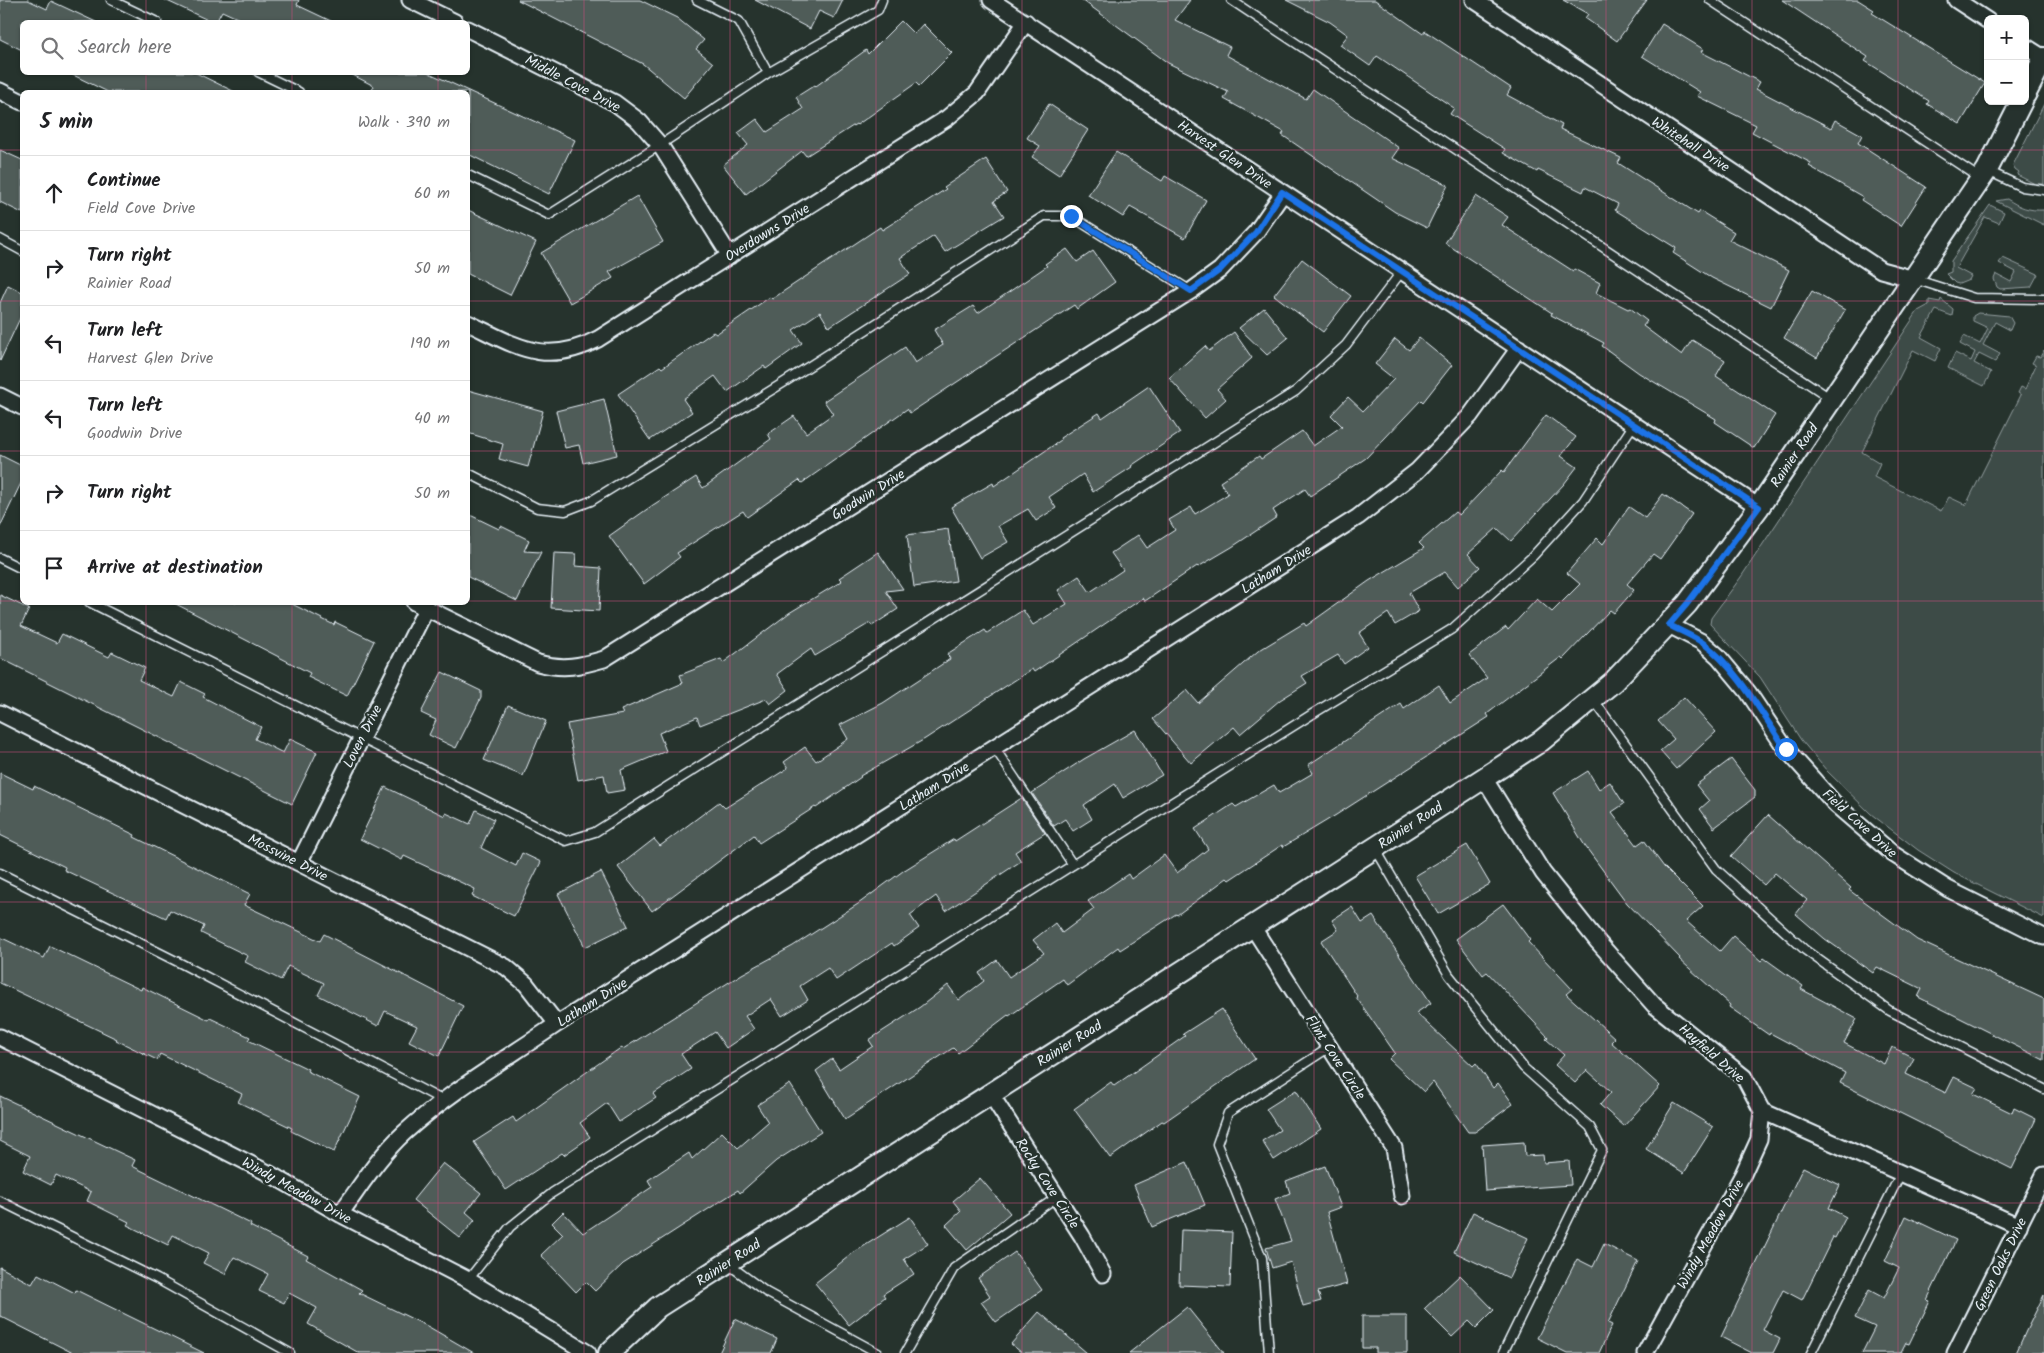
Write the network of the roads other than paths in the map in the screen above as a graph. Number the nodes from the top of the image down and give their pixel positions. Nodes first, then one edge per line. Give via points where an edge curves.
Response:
1 (111, 0) edge
2 (410, 0) edge
3 (697, 0) edge
4 (882, 0) edge
5 (991, 0) edge
6 (1231, 0) edge
7 (1474, 0) edge
8 (1710, 0) edge
9 (1956, 0) edge
10 (1984, 18) edge
11 (153, 20) edge
12 (450, 20) edge
13 (1026, 22) junction
14 (470, 30) edge
15 (2029, 49) edge
16 (2044, 58) edge
17 (768, 74) junction
18 (264, 75) edge
19 (2029, 86) edge
20 (295, 90) edge
21 (0, 91) edge
22 (20, 101) edge
23 (2020, 105) edge
24 (660, 145) junction
25 (1984, 174) junction
26 (470, 176) edge
27 (2044, 190) edge
28 (1282, 192) junction
29 (0, 240) edge
30 (20, 250) edge
31 (730, 256) junction
32 (1402, 271) junction
33 (1914, 280) junction
34 (1191, 291) junction
35 (2044, 299) edge
36 (470, 324) edge
37 (1519, 348) junction
38 (0, 396) edge
39 (1832, 399) junction
40 (20, 406) edge
41 (1634, 424) junction
42 (470, 474) edge
43 (1759, 507) junction
44 (0, 558) edge
45 (20, 569) edge
46 (95, 605) edge
47 (420, 606) edge
48 (1669, 625) junction
49 (1593, 699) junction
50 (0, 713) edge
51 (361, 738) junction
52 (994, 748) junction
53 (1484, 778) junction
54 (1375, 848) junction
55 (298, 863) junction
56 (1073, 865) junction
57 (0, 872) edge
58 (1252, 926) junction
59 (2044, 938) edge
60 (557, 1024) junction
61 (0, 1037) edge
62 (1330, 1047) junction
63 (2044, 1089) edge
64 (990, 1093) junction
65 (444, 1101) junction
66 (1762, 1111) junction
67 (1901, 1173) junction
68 (2044, 1175) edge
69 (1402, 1196) dead end
70 (1057, 1197) junction
71 (0, 1201) edge
72 (340, 1214) junction
73 (2019, 1226) junction
74 (726, 1263) junction
75 (1103, 1274) dead end
76 (468, 1280) junction
77 (290, 1353) edge
78 (588, 1353) edge
79 (609, 1353) edge
80 (878, 1353) edge
81 (905, 1353) edge
82 (1269, 1353) edge
83 (1503, 1353) edge
84 (1645, 1353) edge
85 (1811, 1353) edge
86 (1955, 1353) edge

1 - 11 lane
2 - 12 street
3 - 17 lane via 739,21
4 - 17 lane via 878,10
5 - 13 street, Harvest Glen Drive
6 - 39 lane
7 - 33 street, Whitehall Drive via 1881,270
8 - 25 lane
9 - 10 street
13 - 28 street, Harvest Glen Drive
13 - 31 street, Overdowns Drive via 977,93 947,118
14 - 24 street, Middle Cove Drive via 615,103 639,120
15 - 16 street
16 - 19 street
17 - 24 lane
18 - 20 lane
21 - 22 street
23 - 25 street, Rainier Road
24 - 26 lane via 549,215
24 - 31 street, Middle Cove Drive
25 - 27 lane via 2022,187
25 - 33 street, Rainier Road
28 - 32 street, Harvest Glen Drive
28 - 34 street, Goodwin Drive via 1256,232 1220,270
29 - 30 lane
31 - 36 street, Overdowns Drive via 582,347 554,353 525,350
32 - 37 street, Harvest Glen Drive
32 - 51 lane via 1346,345 1296,391 595,832 566,841
33 - 35 lane via 1974,298
33 - 39 street, Rainier Road
34 - 42 lane via 1071,216 1044,216 591,501 565,511 537,508
34 - 47 street, Goodwin Drive via 604,659 576,667 544,665
37 - 41 street, Harvest Glen Drive
37 - 52 street, Latham Drive via 1470,416 1417,471 1358,517
38 - 40 street
39 - 43 street, Rainier Road
41 - 43 street, Harvest Glen Drive
41 - 56 lane via 1583,501 1533,556 1452,629
43 - 48 street, Rainier Road
44 - 45 lane
46 - 51 lane
47 - 51 street, Loven Drive
48 - 49 street, Rainier Road
48 - 59 street, Field Cove Drive via 1702,642 1718,656 1748,692 1786,749 1836,805 1893,854 1948,889
49 - 53 street, Rainier Road via 1541,741
49 - 63 lane via 1716,869 1805,950 1890,1011
50 - 55 street, Mossvine Drive
51 - 55 street, Loven Drive
52 - 56 lane
52 - 60 street, Latham Drive
53 - 54 street, Rainier Road
53 - 66 street, Hayfield Drive via 1543,873 1598,942 1654,1004 1744,1077
54 - 58 street, Rainier Road
54 - 83 lane via 1449,975 1524,1068 1590,1127 1602,1150
55 - 60 street, Mossvine Drive via 506,967 526,984
56 - 76 lane via 552,1194 510,1227
57 - 65 lane
58 - 62 street, Flint Cove Circle
58 - 64 street, Rainier Road
60 - 65 street, Latham Drive
61 - 72 street, Windy Meadow Drive via 270,1174
62 - 69 street, Flint Cove Circle via 1394,1148
62 - 82 lane via 1228,1113 1217,1144 1262,1258
64 - 70 street, Rocky Cove Circle
64 - 74 street, Rainier Road
65 - 72 street, Latham Drive via 404,1134
66 - 67 street
66 - 84 street, Windy Meadow Drive via 1759,1140 1751,1157
67 - 73 street
67 - 85 lane
68 - 73 street, Green Oaks Drive
70 - 75 street, Rocky Cove Circle
70 - 81 lane via 954,1268
71 - 77 lane via 157,1279
72 - 76 street, Windy Meadow Drive
73 - 86 street, Green Oaks Drive
74 - 79 street, Rainier Road via 658,1307
74 - 80 lane via 766,1292
76 - 78 street, Windy Meadow Drive

